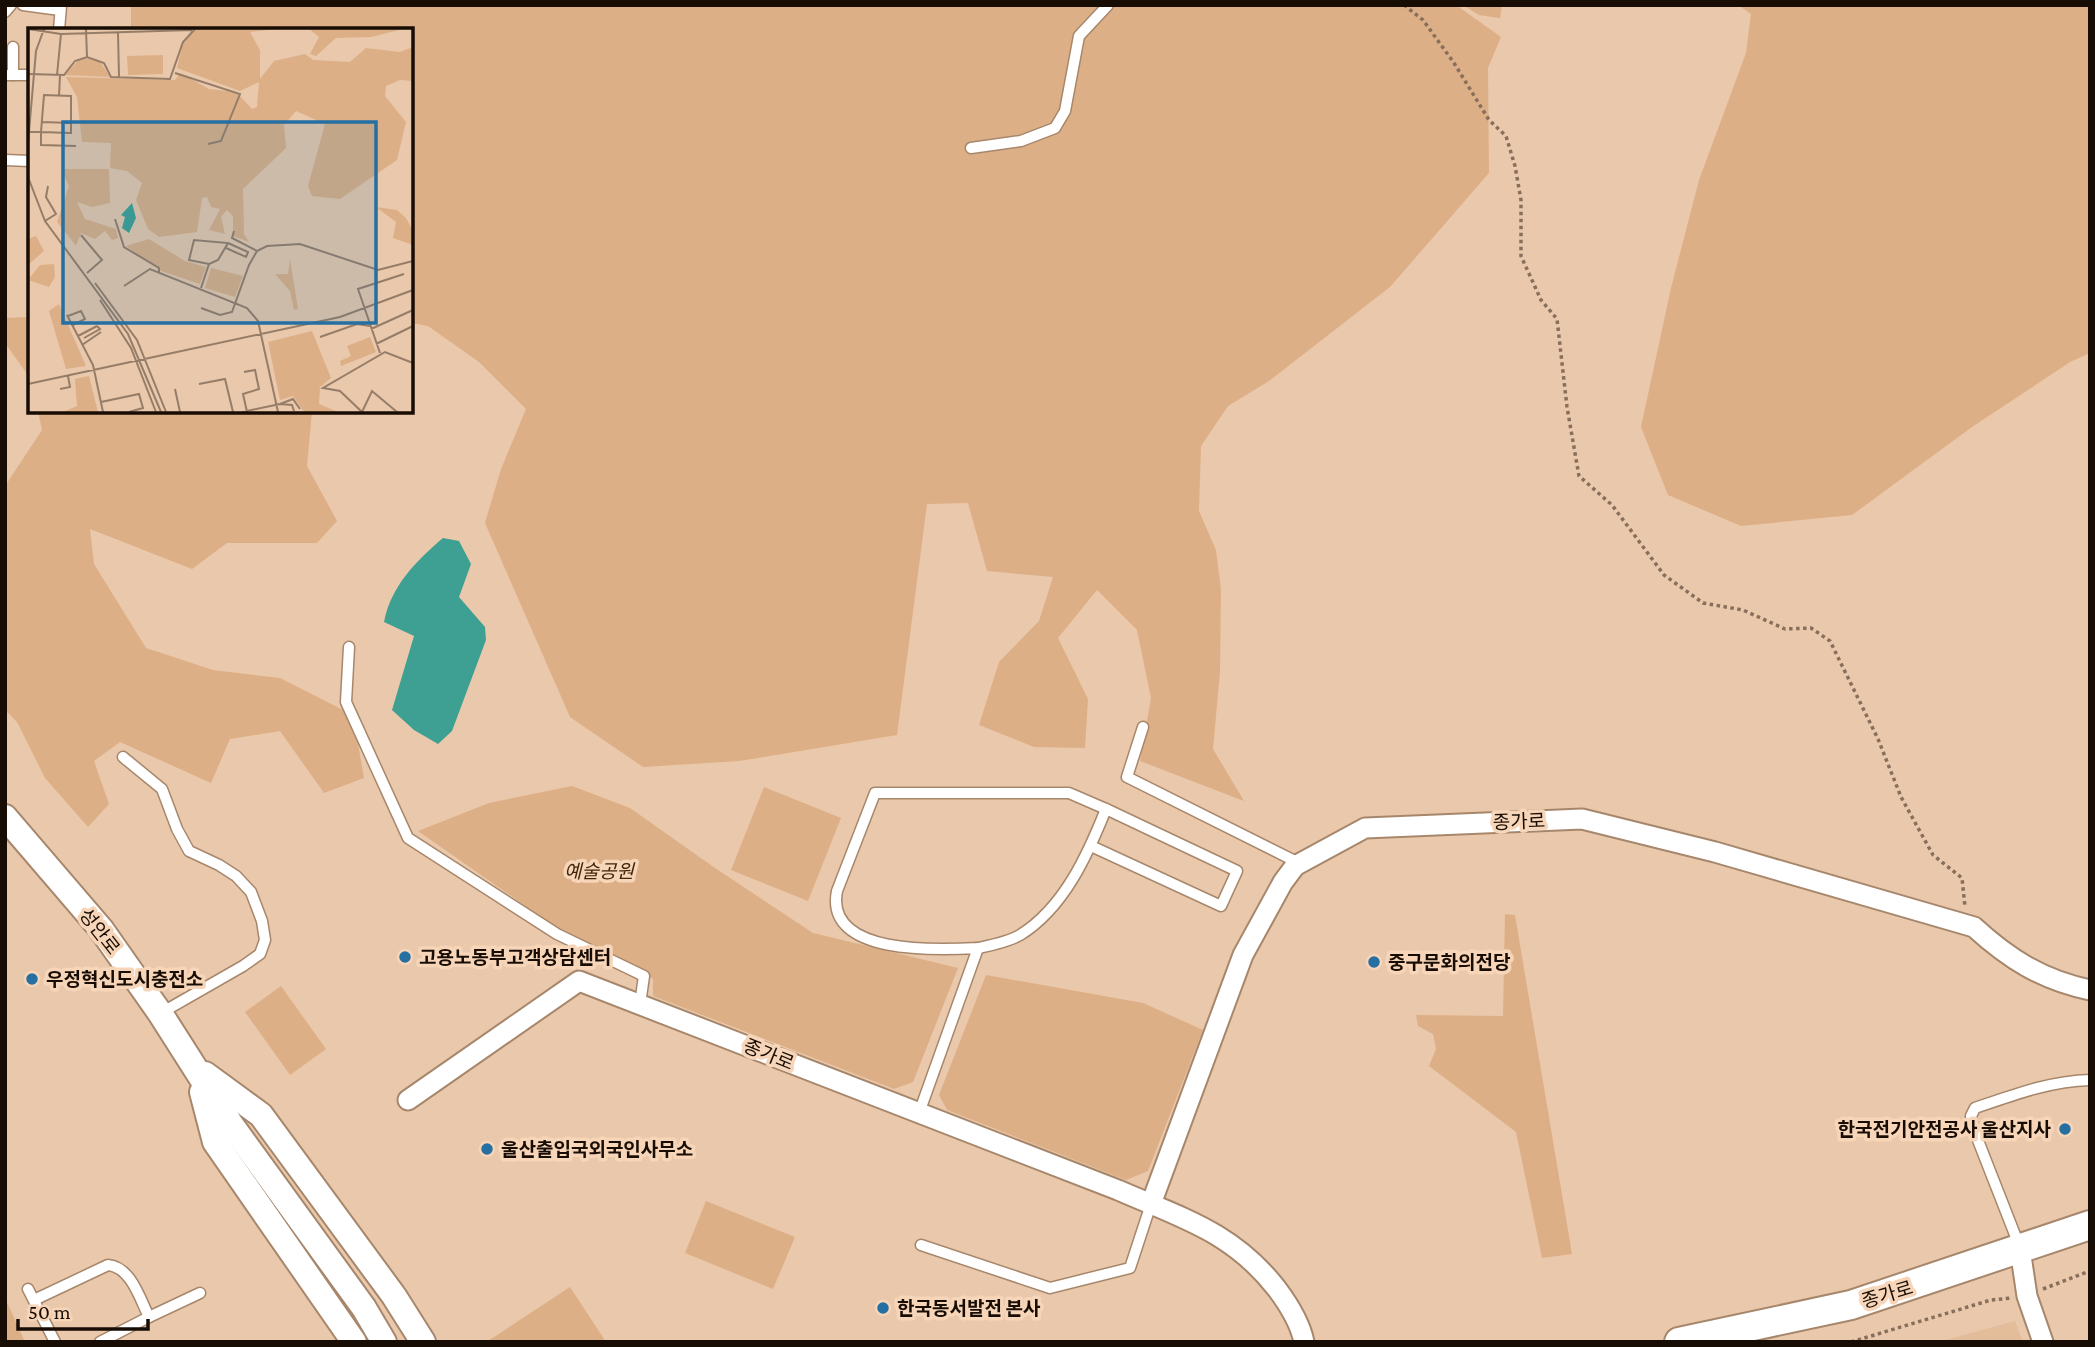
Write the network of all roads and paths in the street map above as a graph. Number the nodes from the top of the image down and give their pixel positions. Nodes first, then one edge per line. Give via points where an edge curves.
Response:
1 (11, 5) edge
2 (23, 5) edge
3 (1108, 5) edge
4 (1404, 5) edge
5 (60, 8) edge
6 (5, 12) edge
7 (59, 28) edge
8 (13, 47) dead end
9 (9, 75) edge
10 (28, 75) edge
11 (971, 148) dead end
12 (5, 160) edge
13 (28, 161) edge
14 (348, 648) dead end
15 (1143, 727) dead end
16 (123, 757) dead end
17 (1106, 808) junction
18 (5, 817) edge
19 (1091, 846) junction
20 (1299, 863) junction
21 (1967, 925) junction
22 (978, 948) junction
23 (2090, 990) edge
24 (639, 1004) junction
25 (160, 1013) junction
26 (196, 1067) junction
27 (2090, 1080) edge
28 (408, 1100) dead end
29 (919, 1113) junction
30 (1151, 1204) junction
31 (2090, 1226) edge
32 (921, 1245) dead end
33 (2020, 1249) junction
34 (2090, 1271) edge
35 (28, 1289) dead end
36 (200, 1293) dead end
37 (2027, 1296) junction
38 (34, 1300) junction
39 (149, 1317) junction
40 (55, 1342) edge
41 (100, 1342) edge
42 (354, 1342) edge
43 (384, 1342) edge
44 (423, 1342) edge
45 (1304, 1342) edge
46 (1679, 1342) edge
47 (1851, 1342) edge
48 (2043, 1342) edge

1 - 6 lane
2 - 5 lane
3 - 11 lane via 1079,36 1065,111 1055,128 1021,141
4 - 21 path via 1423,20 1489,120 1506,136 1521,200 1521,256 1541,300 1557,319 1579,476 1612,505 1664,575 1703,603 1743,610 1785,629 1811,628 1830,640 1901,797 1933,855 1962,878
5 - 7 lane
8 - 9 lane
9 - 10 lane
12 - 13 lane
14 - 24 lane via 346,702 408,838 557,934 644,976
15 - 20 lane via 1127,777
16 - 25 lane via 162,789 189,851 219,865 251,892 265,940 260,954 243,966
17 - 19 lane
17 - 19 lane via 1237,871 1221,906
17 - 22 lane via 1069,793 875,793 834,904 845,925 854,933 899,948
18 - 25 street, 성안로 via 101,929
19 - 22 lane via 1074,876 1036,923 1018,936
20 - 21 street, 종가로 via 1365,828 1582,819
20 - 30 street, 종가로 via 1283,882 1243,955
21 - 23 street, 종가로 via 2027,968
22 - 29 lane
24 - 28 street, 종가로 via 579,981
24 - 29 street, 종가로
25 - 26 street, 성안로
26 - 42 street via 215,1142
26 - 43 street, 성안로 via 230,1123
26 - 44 street via 261,1115
27 - 33 lane via 2064,1080 2018,1093 1975,1108 1971,1116
29 - 30 street, 종가로
30 - 32 lane via 1130,1268 1050,1288
30 - 45 street, 종가로 via 1219,1236 1248,1258 1286,1301
31 - 33 main road, 종가로
33 - 37 street
33 - 46 main road, 종가로 via 1851,1305
34 - 37 path
35 - 38 lane
36 - 39 lane
37 - 47 path via 1992,1300
37 - 48 street
38 - 39 lane via 117,1265 125,1271
38 - 40 lane
39 - 41 lane

